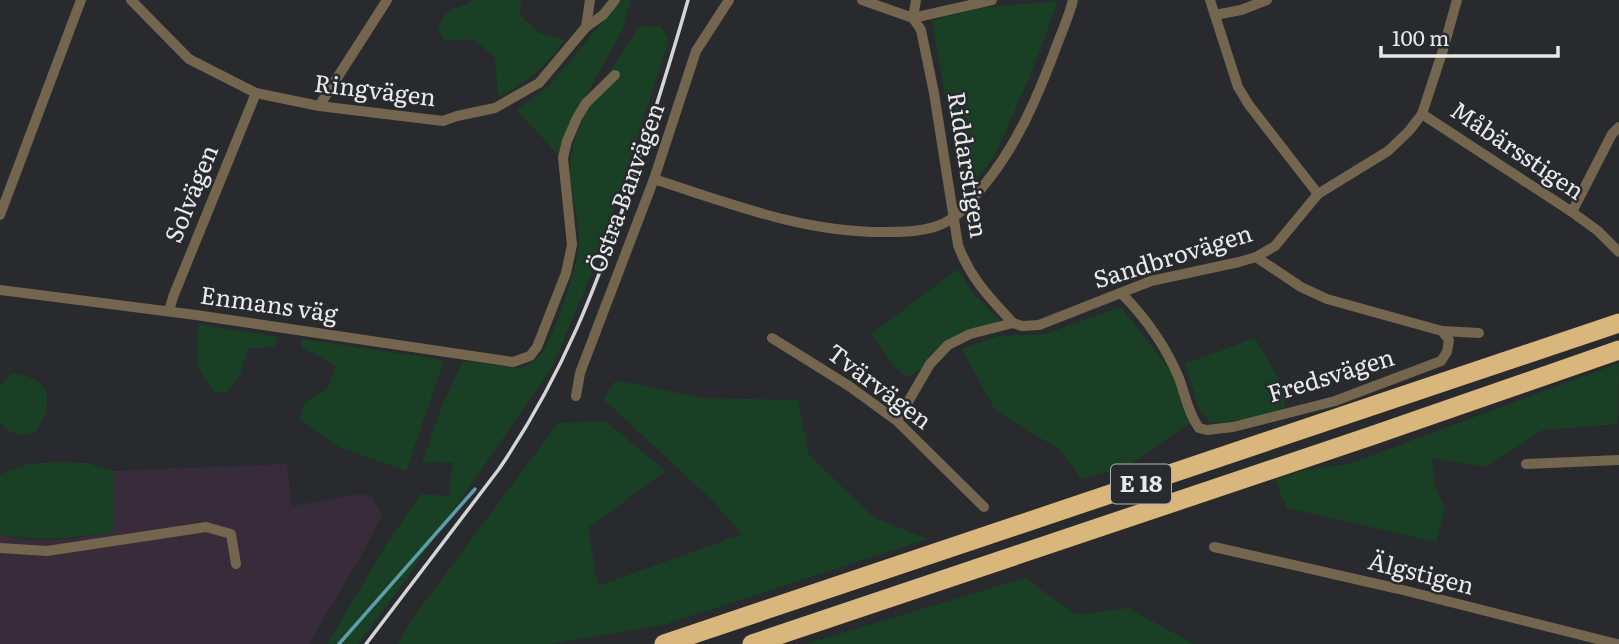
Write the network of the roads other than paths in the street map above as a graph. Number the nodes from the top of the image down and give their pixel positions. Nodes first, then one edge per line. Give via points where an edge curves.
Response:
1 (81, 0) edge
2 (131, 0) edge
3 (387, 0) edge
4 (590, 0) edge
5 (615, 0) edge
6 (729, 0) edge
7 (862, 0) edge
8 (916, 0) edge
9 (992, 0) edge
10 (1073, 0) edge
11 (1210, 0) edge
12 (1267, 0) edge
13 (1457, 0) edge
14 (1215, 15) junction
15 (914, 18) junction
16 (586, 27) junction
17 (615, 75) dead end
18 (256, 93) junction
19 (318, 106) junction
20 (1422, 114) junction
21 (1619, 127) edge
22 (654, 179) junction
23 (1318, 194) junction
24 (1572, 212) junction
25 (0, 215) edge
26 (954, 218) junction
27 (1619, 252) edge
28 (1256, 257) junction
29 (0, 290) edge
30 (1121, 293) junction
31 (169, 312) junction
32 (1013, 323) junction
33 (1619, 323) edge
34 (1442, 331) junction
35 (1479, 333) dead end
36 (772, 338) dead end
37 (1619, 350) edge
38 (576, 396) dead end
39 (897, 421) junction
40 (1619, 460) edge
41 (1527, 464) dead end
42 (984, 507) dead end
43 (1214, 547) dead end
44 (0, 548) edge
45 (236, 565) dead end
46 (664, 644) edge
47 (752, 644) edge
48 (1617, 644) edge

1 - 25 street
2 - 18 street, Ringvägen via 189,60
3 - 19 street
4 - 16 street
5 - 16 street, Ringvägen
6 - 22 street, Östra Banvägen via 696,51
7 - 15 street
8 - 15 street, Riddarstigen
9 - 15 street
10 - 26 street via 1027,120 998,169
11 - 14 street
12 - 14 street
13 - 20 street, Sandbrovägen
14 - 23 street via 1238,88
15 - 26 street, Riddarstigen via 928,59
16 - 19 street, Ringvägen via 539,83 495,108 443,121
17 - 31 street, Enmans väg via 586,103 567,141 563,158 572,245 566,273 530,356 513,362
18 - 19 street, Ringvägen
18 - 31 street, Solvägen
20 - 23 street, Sandbrovägen via 1388,150
20 - 24 street, Måbärsstigen
21 - 24 street
22 - 26 street via 786,221 825,228 900,232 935,227
22 - 38 street, Östra Banvägen via 580,373
23 - 28 street, Sandbrovägen via 1275,246
24 - 27 street, Måbärsstigen
26 - 32 street, Riddarstigen via 966,267
28 - 30 street, Sandbrovägen via 1151,281
28 - 34 street, Fredsvägen via 1327,299
29 - 31 street, Enmans väg
30 - 32 street, Sandbrovägen via 1039,325
30 - 34 street, Fredsvägen via 1164,346 1193,420 1207,430 1299,411 1413,373 1441,360 1447,352 1449,340
32 - 39 street, Sandbrovägen via 948,345 930,364
33 - 46 highway, E 18
34 - 35 street, Fredsvägen
36 - 39 street, Tvärvägen
37 - 47 highway, E 18
39 - 42 street, Tvärvägen
40 - 41 street
43 - 48 street, Älgstigen
44 - 45 street via 47,551 206,527 231,534

